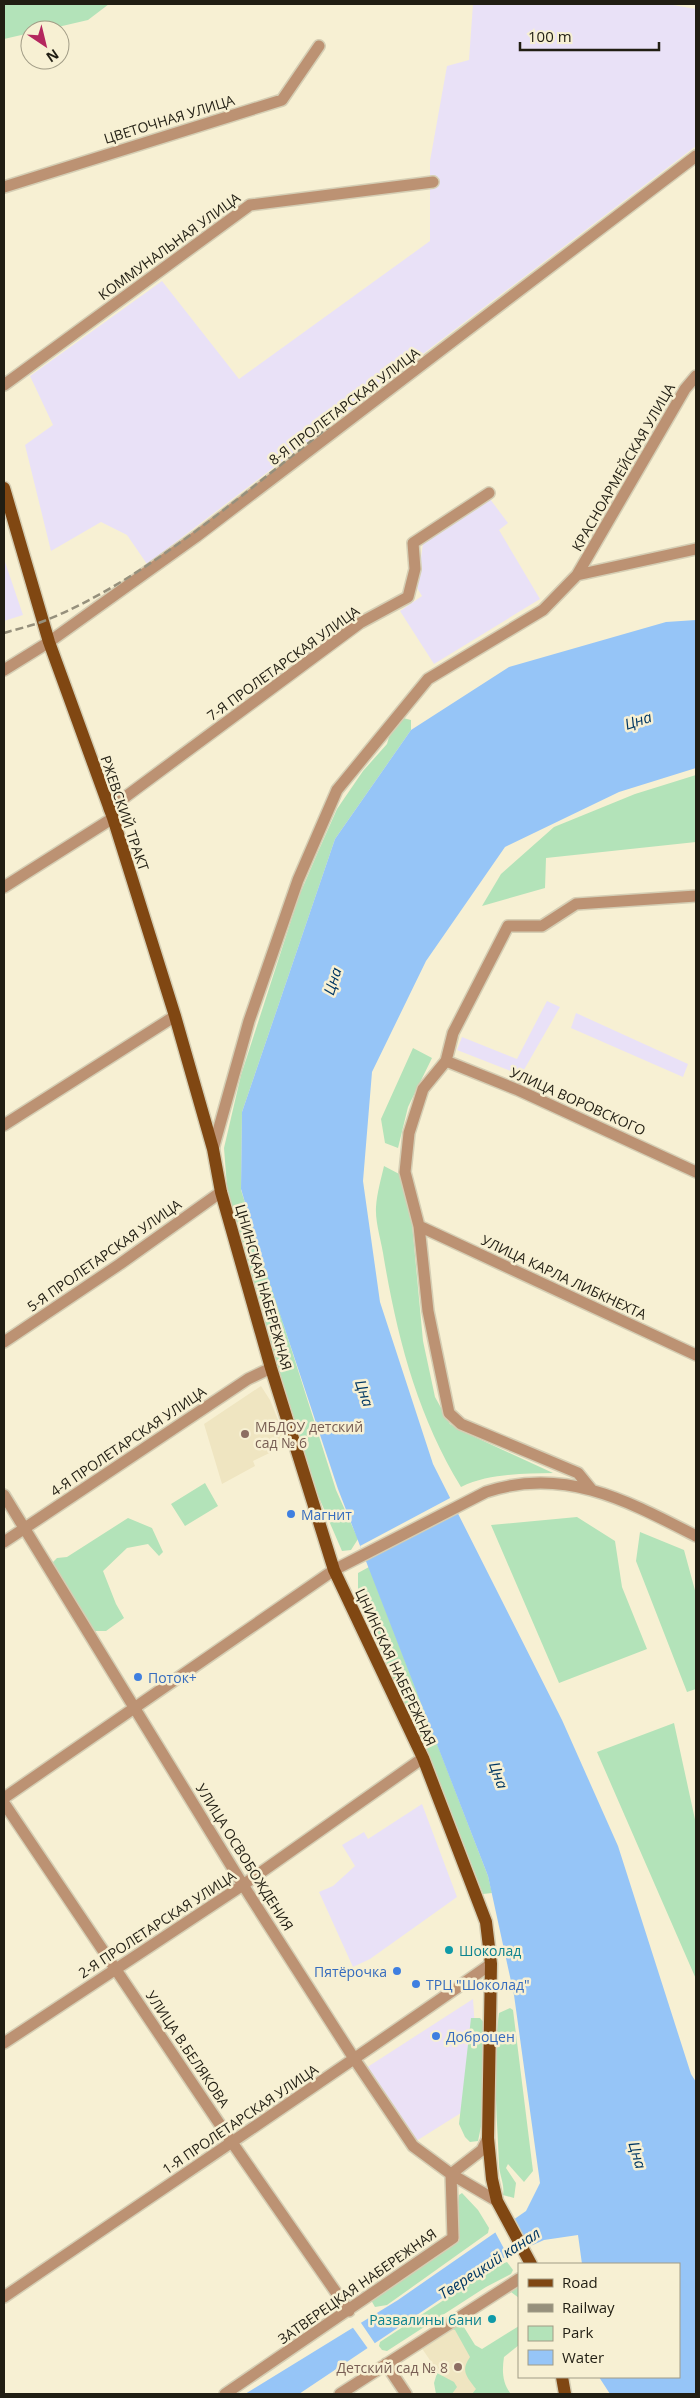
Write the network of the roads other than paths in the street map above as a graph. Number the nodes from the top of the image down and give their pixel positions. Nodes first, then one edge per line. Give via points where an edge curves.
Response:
1 (318, 46) dead end
2 (696, 156) edge
3 (433, 182) dead end
4 (4, 187) edge
5 (696, 376) edge
6 (4, 385) edge
7 (4, 488) edge
8 (489, 493) dead end
9 (696, 549) edge
10 (577, 574) junction
11 (49, 642) junction
12 (4, 670) edge
13 (111, 813) junction
14 (4, 887) edge
15 (696, 896) edge
16 (174, 1016) junction
17 (446, 1061) junction
18 (4, 1126) edge
19 (213, 1149) junction
20 (696, 1172) edge
21 (221, 1192) junction
22 (419, 1226) junction
23 (4, 1342) edge
24 (696, 1355) edge
25 (271, 1368) junction
26 (591, 1489) junction
27 (4, 1495) edge
28 (24, 1528) junction
29 (696, 1536) edge
30 (4, 1542) edge
31 (334, 1570) junction
32 (135, 1707) junction
33 (422, 1758) junction
34 (4, 1798) edge
35 (4, 1803) edge
36 (243, 1885) junction
37 (491, 1964) junction
38 (116, 1968) junction
39 (4, 2043) edge
40 (355, 2060) junction
41 (488, 2138) junction
42 (231, 2141) junction
43 (451, 2174) junction
44 (497, 2201) junction
45 (530, 2263) edge
46 (518, 2280) edge
47 (4, 2297) edge
48 (349, 2311) junction
49 (386, 2364) junction
50 (562, 2378) edge
51 (225, 2394) edge
52 (340, 2394) edge
53 (406, 2394) edge
54 (565, 2394) edge

1 - 4 street, ЦВЕТОЧНАЯ УЛИЦА via 282,100
2 - 11 street, 8-Я ПРОЛЕТАРСКАЯ УЛИЦА via 197,536
3 - 6 street, КОММУНАЛЬНАЯ УЛИЦА via 250,205
5 - 10 street, КРАСНОАРМЕЙСКАЯ УЛИЦА
7 - 11 main road, РЖЕВСКИЙ ТРАКТ
8 - 13 street, 7-Я ПРОЛЕТАРСКАЯ УЛИЦА via 413,543 415,569 408,597 360,623
9 - 10 street
10 - 19 street, ЦНИНСКАЯ НАБЕРЕЖНАЯ via 543,610 428,679 337,790 298,880 252,1011
11 - 12 street, 8-Я ПРОЛЕТАРСКАЯ УЛИЦА
11 - 13 main road, РЖЕВСКИЙ ТРАКТ
13 - 14 street, 7-Я ПРОЛЕТАРСКАЯ УЛИЦА
13 - 16 main road, РЖЕВСКИЙ ТРАКТ
15 - 17 street via 576,904 542,926 508,926 452,1033
16 - 18 street
16 - 19 main road, РЖЕВСКИЙ ТРАКТ
17 - 20 street, УЛИЦА ВОРОВСКОГО via 518,1090
17 - 22 street via 423,1089 409,1133 405,1172
19 - 21 main road, ЦНИНСКАЯ НАБЕРЕЖНАЯ
21 - 23 street, 5-Я ПРОЛЕТАРСКАЯ УЛИЦА
21 - 25 main road, ЦНИНСКАЯ НАБЕРЕЖНАЯ
22 - 24 street, УЛИЦА КАРЛА ЛИБКНЕХТА
22 - 26 street via 428,1311 449,1413 461,1424 578,1473
25 - 28 street, 4-Я ПРОЛЕТАРСКАЯ УЛИЦА via 248,1379
25 - 31 main road, ЦНИНСКАЯ НАБЕРЕЖНАЯ
26 - 29 street via 631,1503
26 - 31 street via 549,1483 510,1484 466,1501
27 - 28 street, УЛИЦА ОСВОБОЖДЕНИЯ
28 - 30 street, 4-Я ПРОЛЕТАРСКАЯ УЛИЦА
28 - 32 street, УЛИЦА ОСВОБОЖДЕНИЯ
31 - 32 street
31 - 33 main road, ЦНИНСКАЯ НАБЕРЕЖНАЯ
32 - 34 street
32 - 36 street, УЛИЦА ОСВОБОЖДЕНИЯ
33 - 36 street, 2-Я ПРОЛЕТАРСКАЯ УЛИЦА
33 - 37 main road, ЦНИНСКАЯ НАБЕРЕЖНАЯ via 486,1922
35 - 38 street, УЛИЦА В.БЕЛЯКОВА
36 - 38 street, 2-Я ПРОЛЕТАРСКАЯ УЛИЦА
36 - 40 street, УЛИЦА ОСВОБОЖДЕНИЯ
37 - 40 street, 1-Я ПРОЛЕТАРСКАЯ УЛИЦА
37 - 41 main road, ЦНИНСКАЯ НАБЕРЕЖНАЯ
38 - 39 street, 2-Я ПРОЛЕТАРСКАЯ УЛИЦА
38 - 42 street, УЛИЦА В.БЕЛЯКОВА
40 - 42 street, 1-Я ПРОЛЕТАРСКАЯ УЛИЦА
40 - 43 street, УЛИЦА ОСВОБОЖДЕНИЯ via 413,2146
41 - 43 street via 482,2150
41 - 44 main road, ЦНИНСКАЯ НАБЕРЕЖНАЯ
42 - 47 street, 1-Я ПРОЛЕТАРСКАЯ УЛИЦА
42 - 48 street, УЛИЦА В.БЕЛЯКОВА
43 - 44 street, УЛИЦА ОСВОБОЖДЕНИЯ
43 - 48 street, ЗАТВЕРЕЦКАЯ НАБЕРЕЖНАЯ via 453,2238
44 - 45 main road, ЦНИНСКАЯ НАБЕРЕЖНАЯ
46 - 49 street
48 - 51 street, ЗАТВЕРЕЦКАЯ НАБЕРЕЖНАЯ
49 - 52 street
49 - 53 street
50 - 54 main road

